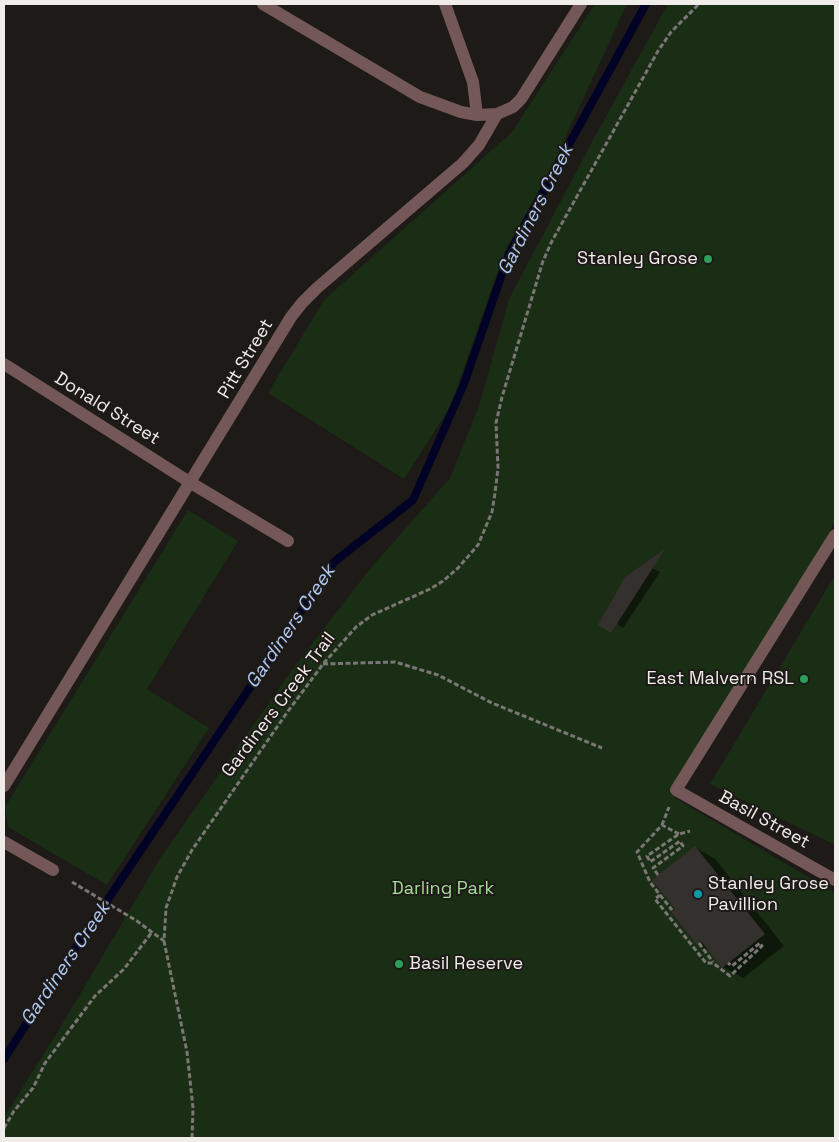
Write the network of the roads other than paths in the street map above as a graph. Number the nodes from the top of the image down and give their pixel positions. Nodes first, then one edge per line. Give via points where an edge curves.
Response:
1 (263, 4) edge
2 (445, 4) edge
3 (581, 4) edge
4 (497, 114) junction
5 (477, 115) junction
6 (4, 364) edge
7 (191, 483) junction
8 (835, 535) edge
9 (288, 541) dead end
10 (4, 786) edge
11 (4, 842) edge
12 (53, 870) dead end
13 (835, 880) edge

1 - 5 street via 420,97
2 - 5 street via 470,72
3 - 4 street via 521,100
4 - 5 street
4 - 7 street, Pitt Street via 479,145 463,163 352,256 302,303
6 - 7 street, Donald Street
7 - 9 street, Donald Street
7 - 10 street, Pitt Street
8 - 13 street, Basil Street via 676,790
11 - 12 street

